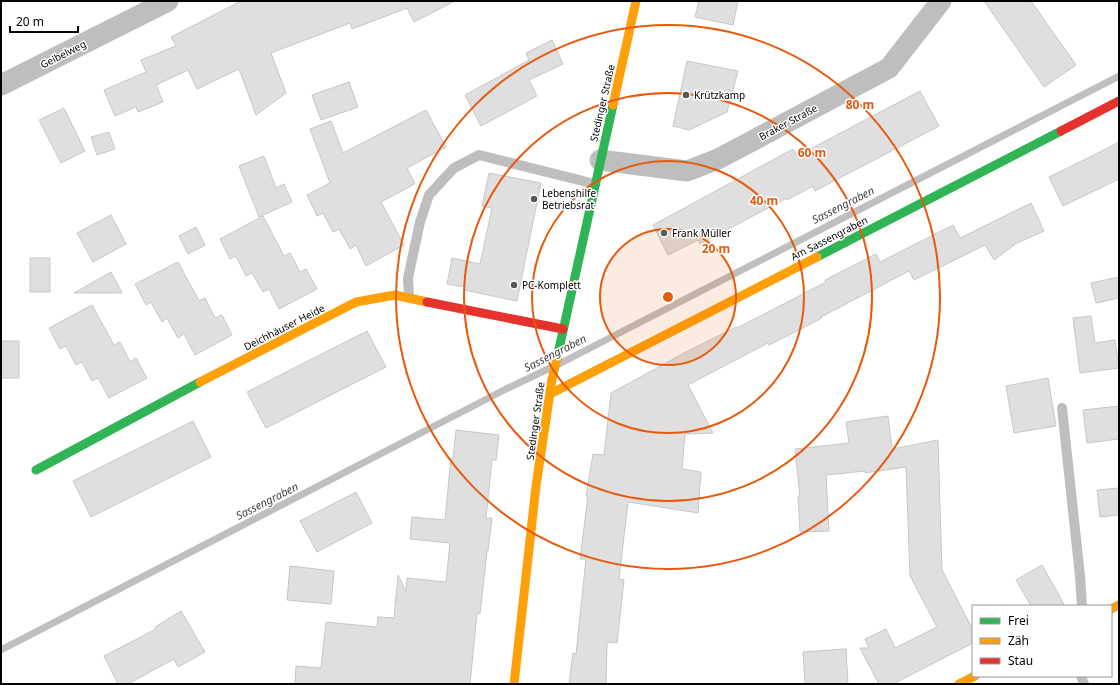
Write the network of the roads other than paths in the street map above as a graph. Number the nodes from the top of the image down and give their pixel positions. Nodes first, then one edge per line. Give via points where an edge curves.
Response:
1 (168, 1) edge
2 (636, 1) edge
3 (941, 1) edge
4 (1, 85) edge
5 (1119, 102) edge
6 (600, 160) junction
7 (595, 184) junction
8 (409, 298) junction
9 (563, 329) junction
10 (550, 394) junction
11 (1062, 408) dead end
12 (36, 470) dead end
13 (1082, 605) edge
14 (973, 677) edge
15 (514, 684) edge
16 (959, 684) edge

1 - 4 street, Geibelweg
2 - 6 street, Stedinger Straße
3 - 6 street, Braker Straße via 889,68 718,159 687,171
5 - 10 street, Am Sassengraben
6 - 7 street, Stedinger Straße
7 - 8 lane via 479,155 454,168 429,195 420,222 408,278
7 - 9 street, Stedinger Straße
8 - 9 street, Deichhäuser Heide
8 - 12 street, Deichhäuser Heide via 395,295 356,302
9 - 10 street, Stedinger Straße
10 - 15 street, Stedinger Straße via 536,486
11 - 13 lane
14 - 16 street

